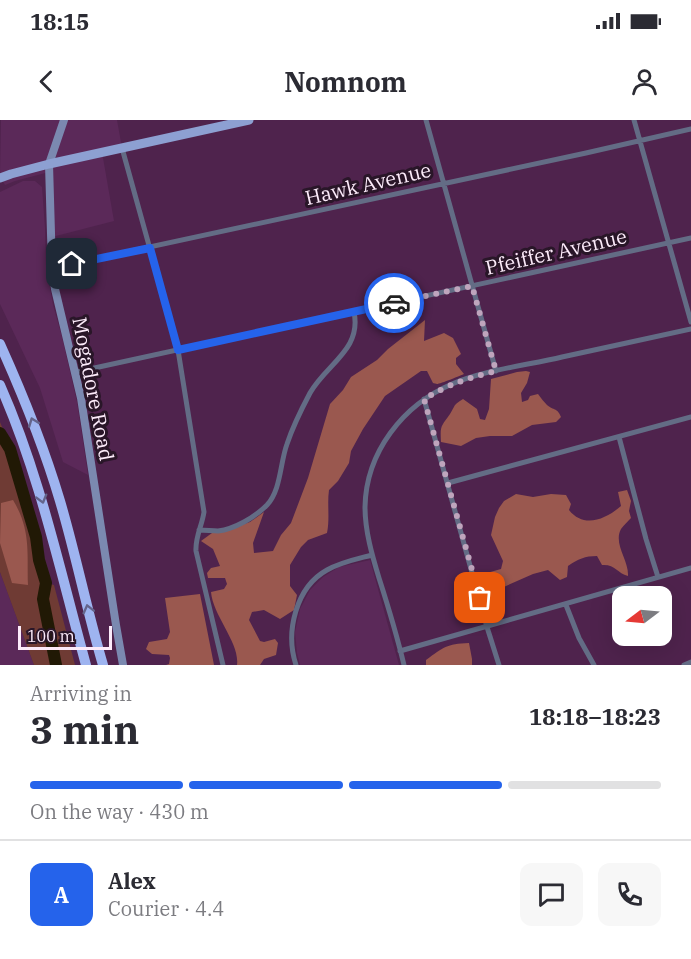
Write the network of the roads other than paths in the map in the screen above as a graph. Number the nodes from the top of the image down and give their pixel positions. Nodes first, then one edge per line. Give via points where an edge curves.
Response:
1 (64, 120) edge
2 (249, 120) edge
3 (426, 120) edge
4 (634, 120) edge
5 (691, 129) edge
6 (640, 140) junction
7 (122, 148) junction
8 (48, 164) junction
9 (0, 178) edge
10 (443, 183) junction
11 (691, 238) edge
12 (668, 243) junction
13 (150, 248) junction
14 (52, 268) junction
15 (472, 286) junction
16 (354, 312) junction
17 (691, 322) edge
18 (691, 329) edge
19 (0, 344) edge
20 (178, 350) junction
21 (496, 371) junction
22 (76, 372) junction
23 (0, 385) edge
24 (424, 399) junction
25 (691, 417) edge
26 (619, 437) junction
27 (448, 483) junction
28 (200, 530) junction
29 (372, 555) junction
30 (691, 568) edge
31 (658, 577) junction
32 (566, 605) junction
33 (487, 627) junction
34 (400, 651) junction
35 (691, 662) edge
36 (86, 665) edge
37 (103, 665) edge
38 (123, 665) edge
39 (223, 665) edge
40 (296, 665) edge
41 (404, 665) edge
42 (499, 665) edge
43 (594, 665) edge
44 (684, 665) edge

1 - 8 street, Mogadore Road
2 - 7 main road
3 - 10 street
4 - 6 street
5 - 6 street, Hawk Avenue
6 - 10 street, Hawk Avenue
6 - 12 street
7 - 8 main road
7 - 13 street
8 - 9 main road
8 - 14 street, Mogadore Road
10 - 13 street, Hawk Avenue
10 - 15 street
11 - 12 street, Pfeiffer Avenue
12 - 15 street, Pfeiffer Avenue
12 - 17 street
13 - 14 street, Hawk Avenue
13 - 20 street
14 - 22 street, Mogadore Road
15 - 16 street, Pfeiffer Avenue
15 - 21 street
16 - 20 street, Pfeiffer Avenue
16 - 28 street via 352,339 317,381 297,417 270,502 234,526 218,531
18 - 21 street
37 -> 19 highway via 48,463
20 - 22 street, Pfeiffer Avenue
20 - 28 street via 204,512
21 - 24 street via 457,382
22 - 38 street, Mogadore Road
23 -> 36 highway via 39,487
24 - 27 street
24 - 29 street via 394,429 374,464 365,505
25 - 26 street
26 - 27 street
26 - 31 street
27 - 33 street
28 - 39 street via 196,551
29 - 34 street
29 - 40 street via 328,569 304,592 292,631
30 - 31 street
31 - 32 street
32 - 33 street
32 - 43 street
33 - 34 street
33 - 42 street
34 - 41 street
35 - 44 street

